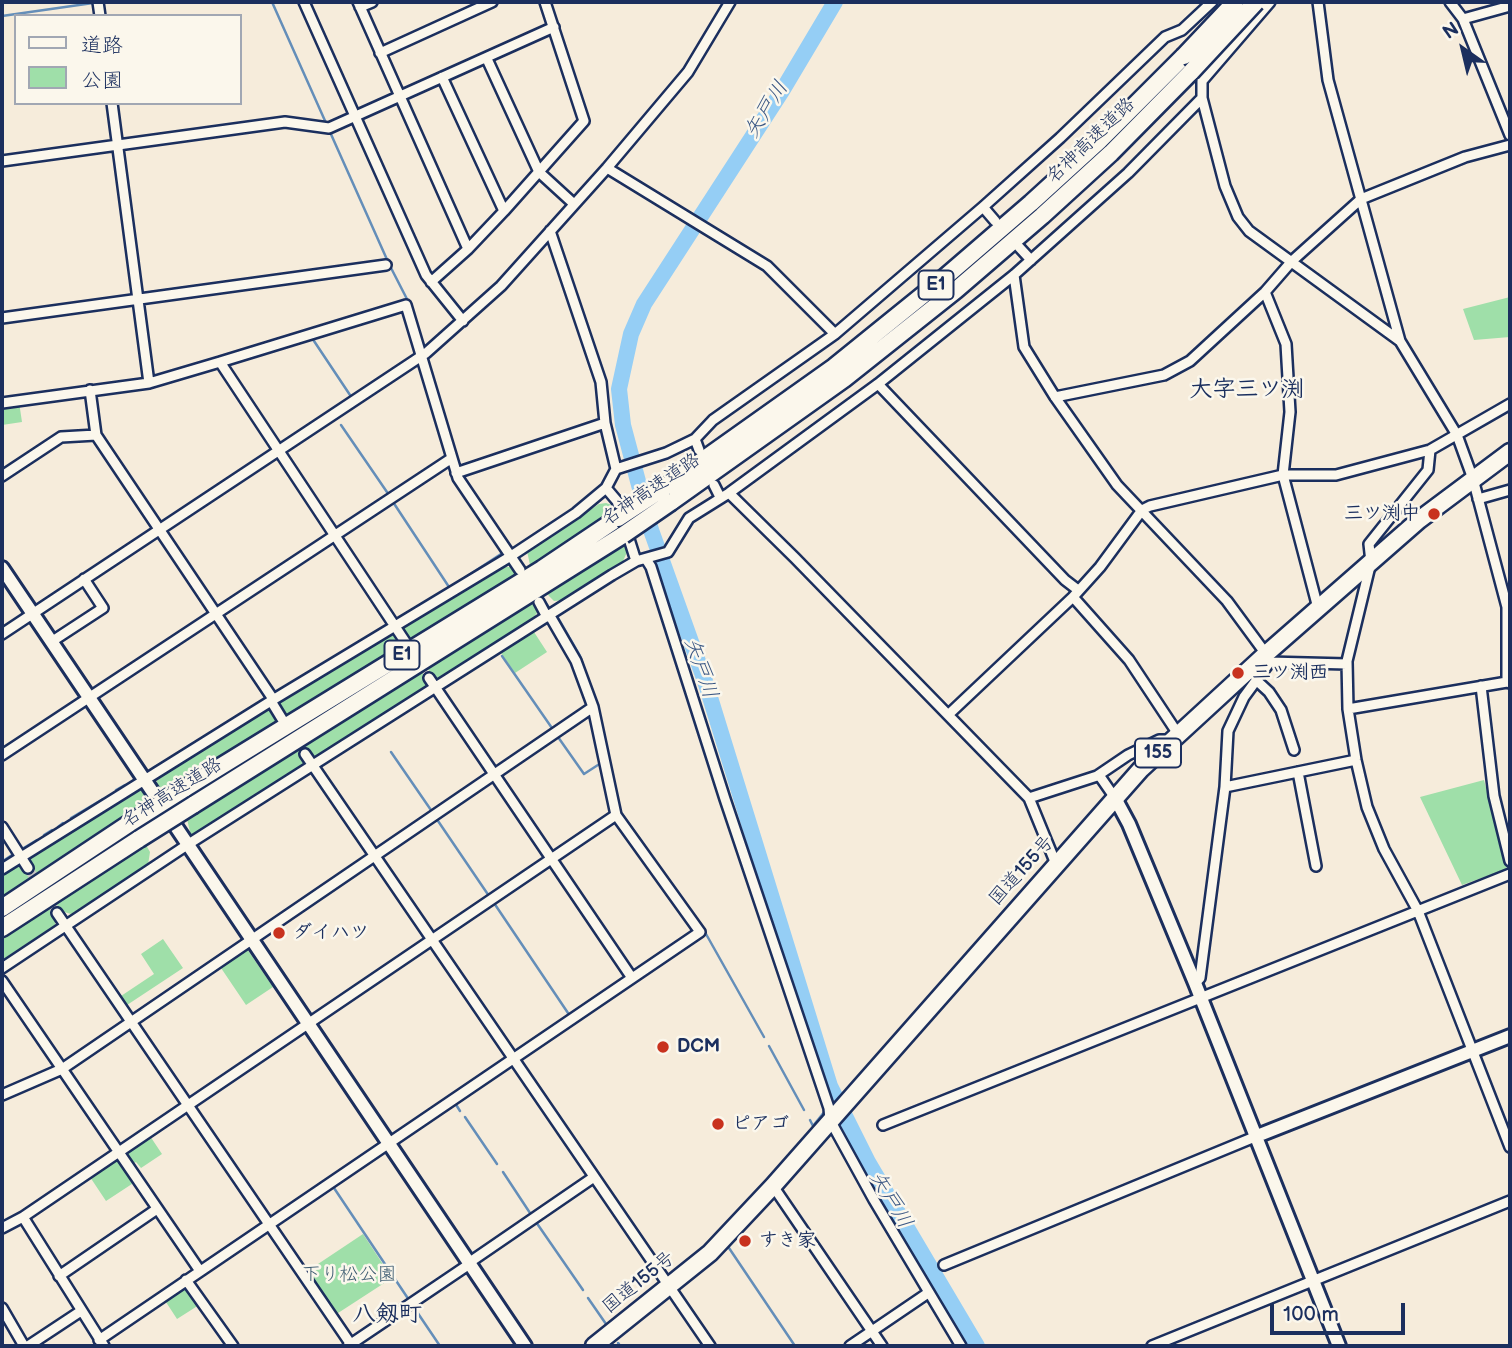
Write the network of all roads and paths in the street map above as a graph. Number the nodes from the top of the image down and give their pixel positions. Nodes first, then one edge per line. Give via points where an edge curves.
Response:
1 (304, 2) edge
2 (372, 2) edge
3 (492, 2) edge
4 (545, 2) edge
5 (730, 2) edge
6 (1212, 2) edge
7 (1235, 2) edge
8 (1256, 2) edge
9 (1270, 2) edge
10 (1318, 2) edge
11 (1450, 2) edge
12 (359, 4) edge
13 (1510, 6) edge
14 (1463, 19) junction
15 (554, 27) junction
16 (1182, 30) junction
17 (380, 53) junction
18 (487, 59) junction
19 (442, 77) junction
20 (1197, 77) junction
21 (400, 96) junction
22 (1202, 97) junction
23 (112, 105) edge
24 (355, 115) junction
25 (1510, 135) edge
26 (118, 145) junction
27 (1510, 145) edge
28 (2, 161) edge
29 (607, 168) junction
30 (539, 172) junction
31 (1361, 199) junction
32 (574, 204) junction
33 (983, 207) junction
34 (504, 211) junction
35 (995, 221) dead end
36 (550, 231) junction
37 (1019, 247) dead end
38 (468, 249) junction
39 (1031, 260) junction
40 (1292, 261) junction
41 (386, 265) dead end
42 (1014, 275) junction
43 (430, 282) junction
44 (1265, 292) junction
45 (138, 299) junction
46 (2, 318) edge
47 (463, 321) junction
48 (835, 334) junction
49 (1400, 341) junction
50 (421, 356) junction
51 (219, 362) junction
52 (149, 383) junction
53 (878, 384) junction
54 (90, 390) junction
55 (1055, 397) junction
56 (2, 403) edge
57 (1510, 404) edge
58 (605, 423) junction
59 (96, 435) junction
60 (1457, 435) junction
61 (695, 439) junction
62 (278, 450) junction
63 (699, 450) dead end
64 (1430, 450) junction
65 (1510, 452) edge
66 (452, 458) junction
67 (618, 468) junction
68 (456, 473) junction
69 (1283, 475) junction
70 (2, 476) edge
71 (1473, 479) junction
72 (714, 485) dead end
73 (606, 488) junction
74 (1510, 490) edge
75 (724, 495) junction
76 (1478, 499) junction
77 (1142, 510) junction
78 (159, 529) junction
79 (334, 536) junction
80 (511, 556) junction
81 (643, 559) junction
82 (1371, 562) junction
83 (2, 568) edge
84 (520, 570) dead end
85 (84, 579) junction
86 (1076, 593) junction
87 (539, 602) dead end
88 (1318, 608) junction
89 (1509, 608) edge
90 (32, 614) junction
91 (216, 614) junction
92 (548, 616) junction
93 (395, 626) junction
94 (2, 634) edge
95 (51, 642) junction
96 (406, 643) dead end
97 (1267, 658) junction
98 (1347, 664) junction
99 (429, 678) dead end
100 (1256, 680) junction
101 (1509, 682) edge
102 (1480, 686) junction
103 (436, 688) junction
104 (88, 698) junction
105 (272, 700) junction
106 (593, 707) junction
107 (1348, 709) junction
108 (948, 715) junction
109 (282, 719) dead end
110 (1173, 738) junction
111 (1294, 750) dead end
112 (305, 754) dead end
113 (2, 755) edge
114 (1356, 760) junction
115 (312, 765) junction
116 (1298, 772) junction
117 (494, 774) junction
118 (1099, 775) junction
119 (143, 781) junction
120 (1225, 787) junction
121 (1028, 798) junction
122 (1115, 798) junction
123 (616, 815) junction
124 (2, 827) edge
125 (187, 845) junction
126 (374, 856) junction
127 (21, 857) junction
128 (551, 859) junction
129 (1510, 861) edge
130 (1056, 864) junction
131 (1316, 866) dead end
132 (28, 867) tunnel mouth
133 (2, 869) edge
134 (1510, 874) edge
135 (2, 908) edge
136 (1418, 911) junction
137 (57, 913) tunnel mouth
138 (65, 925) junction
139 (2, 928) edge
140 (250, 939) junction
141 (431, 940) junction
142 (2, 968) edge
143 (632, 978) junction
144 (2, 981) edge
145 (1195, 983) junction
146 (1201, 998) junction
147 (129, 1022) junction
148 (308, 1024) junction
149 (1510, 1036) edge
150 (1474, 1050) junction
151 (512, 1059) junction
152 (62, 1069) junction
153 (2, 1095) edge
154 (187, 1107) junction
155 (831, 1119) junction
156 (883, 1125) dead end
157 (1257, 1136) junction
158 (389, 1142) junction
159 (1510, 1147) edge
160 (119, 1153) junction
161 (594, 1177) junction
162 (773, 1186) junction
163 (1510, 1201) edge
164 (157, 1209) junction
165 (23, 1217) junction
166 (268, 1224) junction
167 (2, 1228) edge
168 (470, 1262) junction
169 (944, 1265) dead end
170 (200, 1271) junction
171 (59, 1276) junction
172 (186, 1280) junction
173 (1314, 1281) junction
174 (669, 1287) junction
175 (928, 1293) junction
176 (2, 1308) edge
177 (81, 1311) junction
178 (872, 1331) junction
179 (101, 1343) edge
180 (26, 1346) edge
181 (233, 1346) edge
182 (350, 1346) edge
183 (525, 1346) edge
184 (594, 1346) edge
185 (710, 1346) edge
186 (850, 1346) edge
187 (882, 1346) edge
188 (961, 1346) edge
189 (1152, 1346) edge
190 (1339, 1346) edge

1 - 24 street
2 - 12 street
3 - 17 street
4 - 15 street
5 - 29 street via 688,72
6 - 16 street
7 - 135 highway, 名神高速道路 / E1, bridge via 1031,203 834,367 542,569 184,789
8 - 20 highway, 名神高速道路 / E1, bridge
9 - 20 street
10 - 31 street via 1328,80
11 - 14 street
12 - 17 street
13 - 14 street
14 - 25 street
15 - 18 street
15 - 30 street via 584,121
16 - 20 street
16 - 33 street via 1165,37
17 - 21 street
18 - 19 street
18 - 30 street
19 - 21 street
19 - 34 street
20 - 22 street
20 - 139 highway, 名神高速道路 / E1, bridge via 956,290 844,379 623,535
21 - 24 street
21 - 38 street
22 - 39 street via 1128,173
22 - 40 street via 1225,186 1238,217 1249,231
23 - 26 street
24 - 26 street via 329,128 285,122
24 - 43 street
26 - 28 street
26 - 45 street
27 - 31 street via 1465,157
29 - 32 street
29 - 48 street via 767,266
30 - 32 street
30 - 34 street
31 - 40 street
31 - 49 street
32 - 36 street
33 - 35 street
33 - 48 street
34 - 38 street
36 - 47 street
36 - 58 street via 601,382
37 - 39 street
38 - 43 street
39 - 42 street
40 - 44 street
40 - 49 street
41 - 45 street
42 - 53 street
42 - 55 street via 1024,347
43 - 47 street
44 - 55 street via 1190,361 1164,375
44 - 69 street via 1286,344 1290,412
45 - 46 street
45 - 52 street
47 - 50 street
48 - 61 street via 713,421
49 - 60 street
50 - 51 street via 406,305
50 - 62 street
50 - 66 street
51 - 52 street
51 - 62 street
52 - 54 street
53 - 75 street
53 - 86 street
54 - 56 street
54 - 59 street
55 - 77 street via 1117,485
57 - 60 street
58 - 67 street
58 - 68 street
59 - 70 street via 61,437
59 - 78 street
60 - 64 street
60 - 71 street
61 - 63 street
61 - 67 street
62 - 78 street
62 - 79 street
64 - 69 street via 1336,475
64 - 82 street via 1428,470 1369,544
65 - 71 highway, 国道155号 / 155
66 - 68 street
66 - 79 street
67 - 73 street
68 - 80 street
69 - 77 street
69 - 88 street
71 - 76 street
71 - 82 highway, 国道155号 / 155
72 - 75 street
73 - 80 street
73 - 81 street via 617,501
74 - 76 street
75 - 81 street via 689,519 668,552
75 - 108 street
76 - 89 street
77 - 86 street
77 - 97 street via 1227,601
78 - 85 street
78 - 91 street
79 - 91 street
79 - 93 street
80 - 84 street
80 - 93 street
81 - 92 street
81 - 155 street via 651,567
82 - 88 highway, 国道155号 / 155
82 - 98 street
83 - 90 street
85 - 90 street
85 - 95 street via 103,608
86 - 108 street
86 - 110 street via 1129,660
87 - 92 street
88 - 97 highway, 国道155号 / 155
89 - 101 street
90 - 94 street
90 - 95 street
91 - 104 street
91 - 105 street
92 - 103 street
92 - 106 street via 576,661
93 - 96 street
93 - 105 street
95 - 104 street
97 - 98 street
97 - 100 street
97 - 110 highway, 国道155号 / 155
98 - 107 street
99 - 103 street
100 - 111 street via 1282,710
100 - 120 street via 1228,731
101 - 102 street
102 - 107 street
102 - 129 street via 1494,796
103 - 115 street
103 - 117 street
104 - 113 street
104 - 119 street
105 - 109 street
105 - 119 street
106 - 117 street
106 - 123 street
107 - 114 street
108 - 121 street
110 - 118 street via 1139,750
110 - 122 highway, 国道155号 / 155
112 - 115 street
114 - 116 street
114 - 136 street via 1367,807 1384,849
115 - 125 street
115 - 126 street
116 - 120 street
116 - 131 street
117 - 126 street
117 - 128 street
118 - 121 street
118 - 122 street
119 - 125 street
119 - 127 street
120 - 145 street via 1200,978
121 - 130 street
122 - 130 highway, 国道155号 / 155
122 - 145 street
123 - 128 street
123 - 143 street via 700,932
124 - 127 street
125 - 138 street
125 - 140 street
126 - 140 street
126 - 141 street
127 - 132 street
127 - 133 street
128 - 141 street
128 - 143 street
130 - 155 highway, 国道155号 / 155
134 - 136 street
136 - 146 street
136 - 150 street
137 - 138 street
138 - 142 street
138 - 147 street
140 - 147 street
140 - 148 street
141 - 148 street
141 - 151 street
143 - 151 street
144 - 152 street
145 - 146 street
146 - 156 street
146 - 157 street
147 - 152 street
147 - 154 street
148 - 154 street
148 - 158 street
149 - 150 street
150 - 157 street
150 - 159 street
151 - 158 street
151 - 161 street
152 - 153 street
152 - 160 street
154 - 160 street
154 - 166 street
155 - 162 highway, 国道155号 / 155
155 - 175 street
157 - 169 street
157 - 173 street
158 - 166 street
158 - 168 street
160 - 164 street
160 - 165 street
161 - 168 street
161 - 174 street
162 - 174 highway, 国道155号 / 155 via 710,1253
162 - 178 street
163 - 173 street
164 - 170 street
164 - 171 street
165 - 167 street
165 - 171 street
166 - 170 street
166 - 182 street
168 - 182 street
168 - 183 street
170 - 172 street
171 - 177 street
172 - 179 street
172 - 181 street
173 - 189 street
173 - 190 street
174 - 184 highway, 国道155号 / 155
174 - 185 street
175 - 178 street
175 - 188 street
176 - 180 street
177 - 179 street
177 - 180 street
178 - 186 street
178 - 187 street

